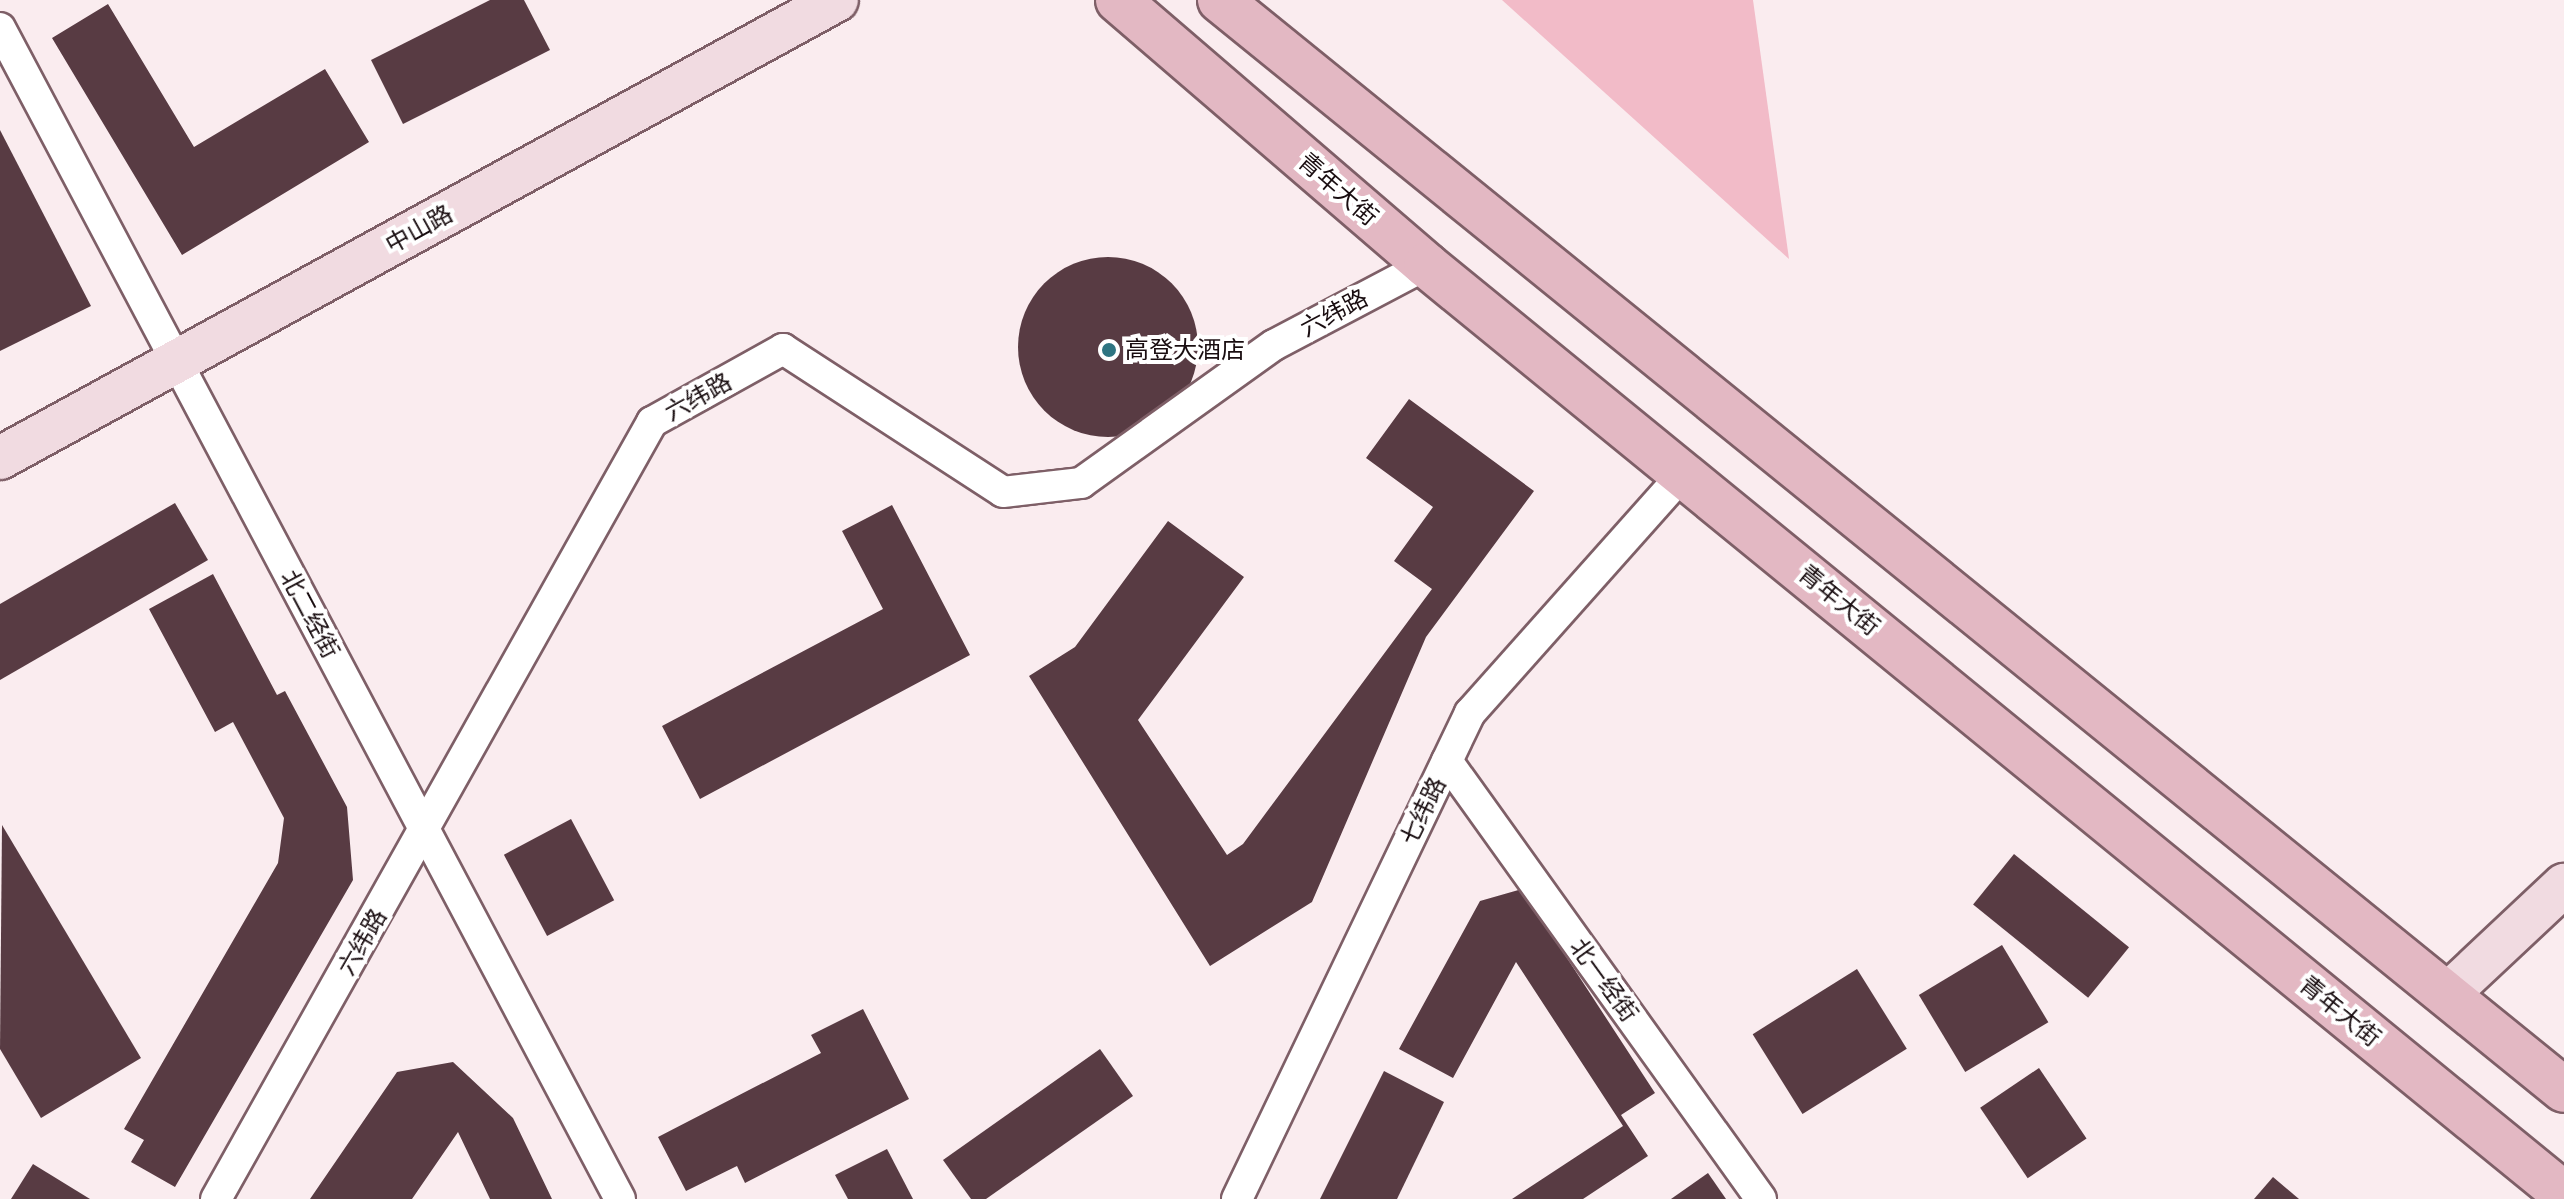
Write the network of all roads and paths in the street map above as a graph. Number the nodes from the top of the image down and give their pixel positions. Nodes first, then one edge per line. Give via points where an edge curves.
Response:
1 (837, 0) edge
2 (1118, 0) edge
3 (1220, 0) edge
4 (0, 28) edge
5 (1426, 265) junction
6 (177, 361) junction
7 (0, 458) edge
8 (1684, 473) junction
9 (1447, 761) junction
10 (425, 831) junction
11 (2564, 885) edge
12 (2449, 993) junction
13 (2564, 1090) edge
14 (2564, 1194) edge
15 (216, 1199) edge
16 (620, 1199) edge
17 (1237, 1199) edge
18 (1761, 1199) edge

1 - 6 street, 中山路
2 - 5 main road, 青年大街
3 - 12 main road via 1736,423
4 - 6 street, 北二经街
5 - 8 main road, 青年大街
5 - 10 street, 六纬路 via 1274,345 1081,483 1003,492 783,349 652,422
6 - 7 street, 中山路
6 - 10 street, 北二经街
8 - 9 street, 七纬路 via 1470,713
8 - 14 main road, 青年大街
9 - 17 street, 七纬路
9 - 18 street, 北一经街
10 - 15 street, 六纬路
10 - 16 street, 北二经街
11 - 12 street
12 - 13 main road

